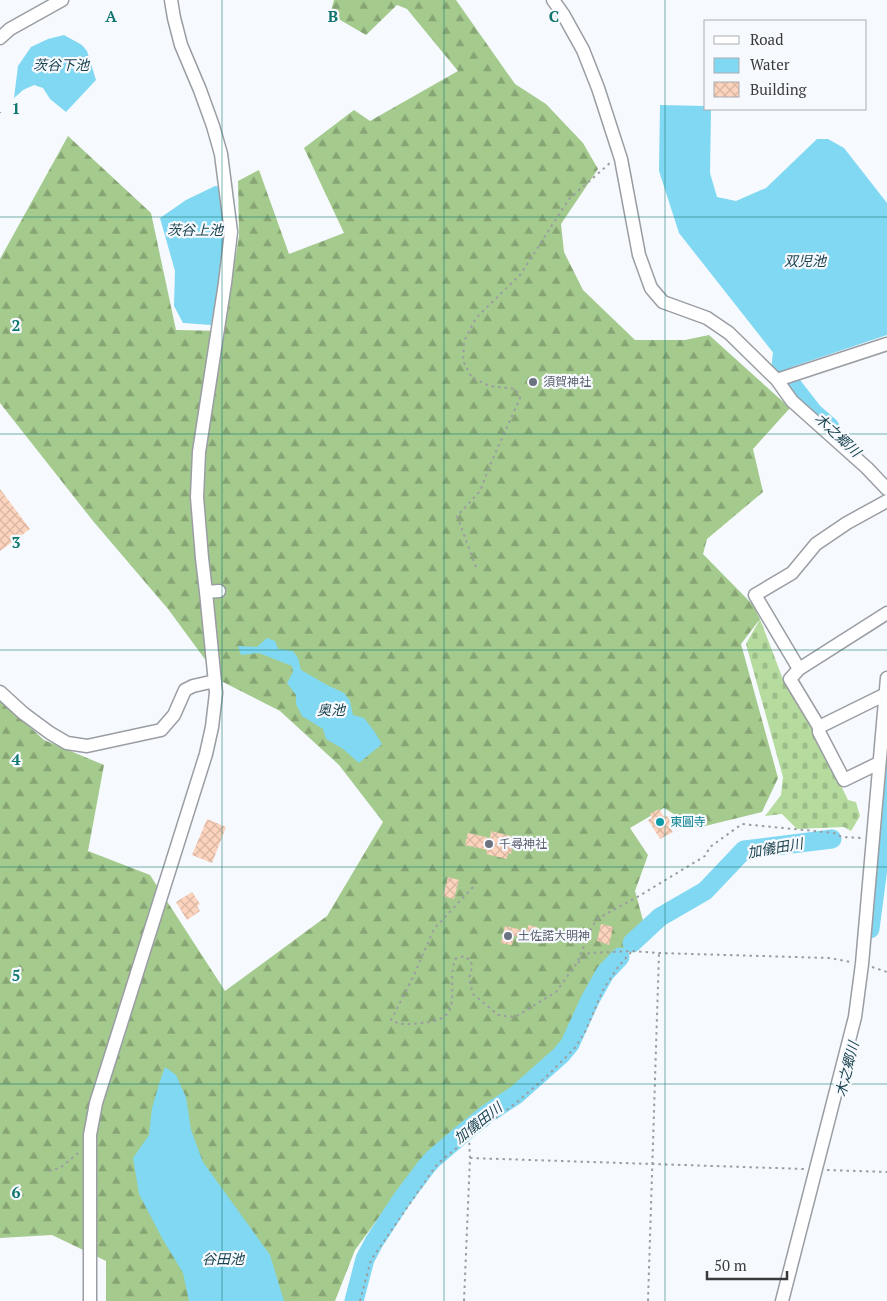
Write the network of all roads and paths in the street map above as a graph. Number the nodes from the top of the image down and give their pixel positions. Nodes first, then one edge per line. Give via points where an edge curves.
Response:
1 (62, 0) edge
2 (171, 0) edge
3 (553, 0) edge
4 (0, 38) edge
5 (621, 159) junction
6 (887, 344) edge
7 (777, 380) junction
8 (887, 490) edge
9 (887, 501) edge
10 (476, 567) dead end
11 (220, 591) dead end
12 (206, 592) junction
13 (887, 613) edge
14 (799, 669) junction
15 (887, 678) edge
16 (215, 681) junction
17 (0, 692) edge
18 (886, 694) junction
19 (819, 727) junction
20 (879, 763) junction
21 (881, 805) edge
22 (873, 839) junction
23 (473, 887) dead end
24 (632, 951) junction
25 (658, 953) junction
26 (577, 963) junction
27 (862, 964) junction
28 (887, 972) edge
29 (469, 1138) junction
30 (90, 1156) junction
31 (470, 1158) junction
32 (652, 1164) junction
33 (816, 1170) junction
34 (49, 1171) dead end
35 (887, 1172) edge
36 (90, 1301) edge
37 (360, 1301) edge
38 (464, 1301) edge
39 (648, 1301) edge
40 (782, 1301) edge

1 - 4 street
2 - 12 street via 181,45 221,154 231,232 198,452 197,497
3 - 5 street via 583,50
5 - 7 street via 639,256 651,288 663,302 707,318 729,333
5 - 10 path via 612,162 569,199 520,274 476,318 464,341 463,361 472,378 490,386 515,389 520,398 480,491 457,516
6 - 7 street
7 - 8 street via 792,401
9 - 14 street via 816,544 792,573 755,595
11 - 12 street
12 - 16 street
13 - 14 street
14 - 19 street via 790,679
15 - 18 street
16 - 17 street via 185,690 174,715 161,730 87,746 67,743 50,733
16 - 30 street via 212,727 206,754 96,1103
18 - 19 street
18 - 20 street
19 - 20 street via 818,732 844,780
20 - 21 street
21 - 22 street
22 - 26 path via 742,824 710,847 705,856 597,919
22 - 27 street
23 - 26 path via 434,929 391,1020 400,1024 433,1022 446,1016 452,1007 452,969 455,959 464,956 471,961 469,979 473,994 498,1014 515,1017 556,992
24 - 25 path
24 - 26 path via 589,953
24 - 29 path via 603,990 574,1049 516,1103
25 - 27 path via 828,958
25 - 32 path
27 - 28 path
27 - 33 street via 855,1017
29 - 31 path
29 - 37 path via 435,1167 376,1251
30 - 34 path via 81,1150 60,1168
30 - 36 street
31 - 32 path
31 - 38 path
32 - 33 path
32 - 39 path
33 - 35 path
33 - 40 street

